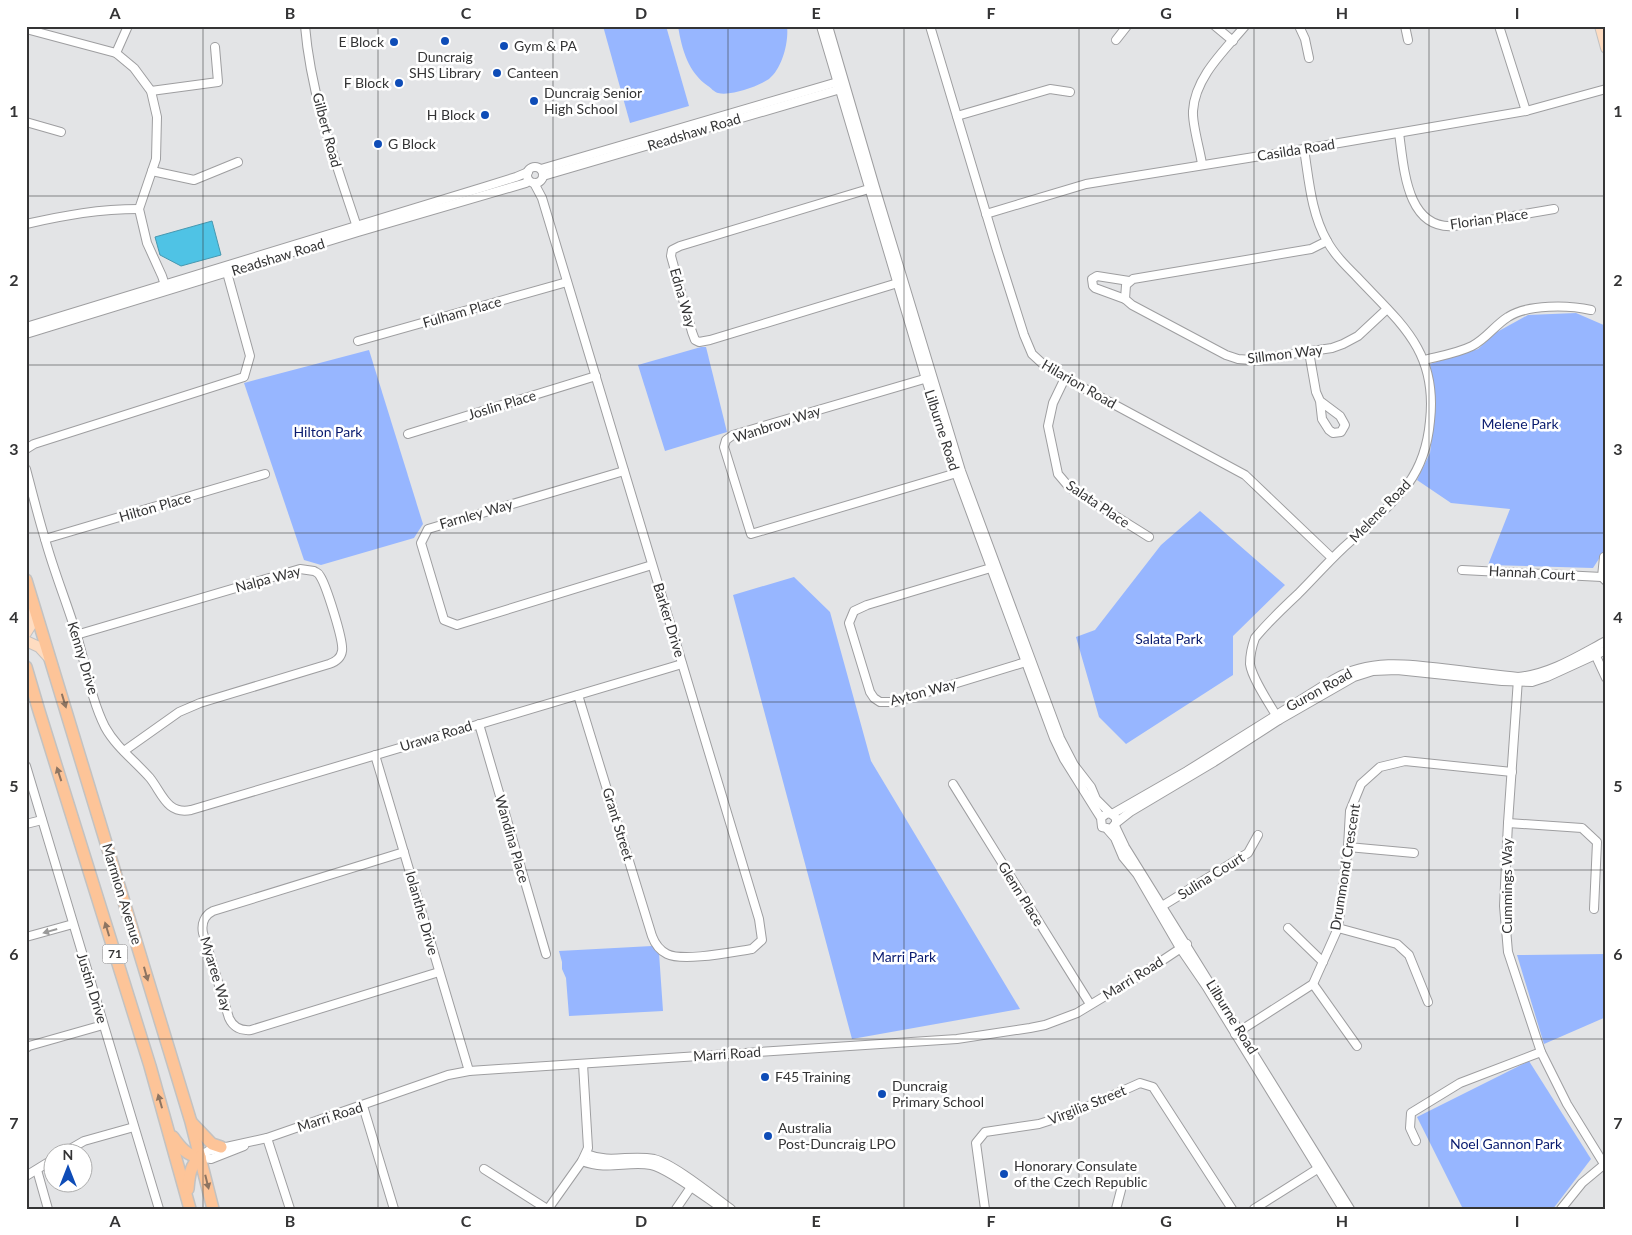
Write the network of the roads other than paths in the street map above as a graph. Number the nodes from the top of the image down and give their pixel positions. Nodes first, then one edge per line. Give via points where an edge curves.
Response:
1 (128, 26) edge
2 (305, 26) edge
3 (821, 26) edge
4 (828, 26) edge
5 (930, 26) edge
6 (1127, 26) edge
7 (1215, 26) edge
8 (1245, 26) edge
9 (1299, 26) edge
10 (1405, 26) edge
11 (1499, 26) edge
12 (1600, 26) edge
13 (26, 29) edge
14 (1116, 40) dead end
15 (1408, 40) dead end
16 (1233, 41) junction
17 (215, 47) dead end
18 (1606, 48) edge
19 (116, 53) junction
20 (1309, 58) dead end
21 (842, 85) junction
22 (1606, 88) edge
23 (150, 91) junction
24 (1070, 92) dead end
25 (1526, 111) junction
26 (957, 116) junction
27 (26, 122) edge
28 (61, 132) dead end
29 (1399, 133) junction
30 (1304, 149) junction
31 (238, 162) dead end
32 (1202, 164) junction
33 (152, 171) junction
34 (536, 177) junction
35 (872, 188) junction
36 (1554, 209) dead end
37 (139, 210) junction
38 (986, 214) junction
39 (26, 224) edge
40 (357, 229) junction
41 (1327, 242) junction
42 (227, 270) junction
43 (567, 282) junction
44 (900, 282) junction
45 (1129, 282) junction
46 (166, 287) junction
47 (1125, 299) junction
48 (1387, 309) junction
49 (1591, 310) dead end
50 (26, 327) edge
51 (26, 334) edge
52 (358, 342) dead end
53 (1309, 352) junction
54 (1424, 360) junction
55 (596, 376) junction
56 (929, 378) junction
57 (1065, 378) junction
58 (1320, 401) dead end
59 (408, 434) dead end
60 (26, 449) edge
61 (26, 469) edge
62 (624, 471) junction
63 (959, 472) junction
64 (265, 474) dead end
65 (1149, 537) dead end
66 (45, 539) junction
67 (1604, 557) dead end
68 (1332, 558) junction
69 (652, 565) junction
70 (993, 567) junction
71 (1462, 570) dead end
72 (1604, 579) edge
73 (26, 580) edge
74 (35, 604) junction
75 (26, 633) edge
76 (76, 635) junction
77 (1606, 641) edge
78 (26, 642) edge
79 (1606, 650) edge
80 (1594, 652) junction
81 (1028, 661) junction
82 (682, 664) junction
83 (26, 667) edge
84 (54, 667) junction
85 (1606, 678) edge
86 (1518, 679) junction
87 (28, 682) edge
88 (578, 695) junction
89 (1277, 717) junction
90 (479, 724) junction
91 (124, 751) junction
92 (375, 755) junction
93 (26, 766) edge
94 (1512, 772) junction
95 (953, 784) dead end
96 (191, 810) joint
97 (1111, 814) junction
98 (1101, 818) junction
99 (42, 820) junction
100 (1508, 823) junction
101 (26, 824) edge
102 (1116, 824) junction
103 (1108, 830) junction
104 (1258, 835) dead end
105 (1348, 847) junction
106 (404, 852) junction
107 (1414, 852) dead end
108 (1160, 908) junction
109 (1594, 909) dead end
110 (73, 924) junction
111 (1288, 928) dead end
112 (1338, 928) junction
113 (26, 937) edge
114 (1183, 946) junction
115 (662, 951) joint
116 (546, 954) dead end
117 (1323, 962) junction
118 (439, 972) junction
119 (1313, 984) junction
120 (1428, 1002) dead end
121 (1090, 1004) junction
122 (103, 1025) junction
123 (1237, 1032) junction
124 (1357, 1046) dead end
125 (26, 1048) edge
126 (1541, 1052) junction
127 (583, 1064) junction
128 (469, 1071) junction
129 (363, 1106) junction
130 (191, 1122) junction
131 (134, 1127) junction
132 (169, 1131) junction
133 (267, 1138) junction
134 (254, 1141) junction
135 (1416, 1141) dead end
136 (82, 1142) edge
137 (221, 1147) junction
138 (200, 1157) junction
139 (584, 1157) junction
140 (1605, 1164) edge
141 (42, 1167) edge
142 (1321, 1167) junction
143 (484, 1169) dead end
144 (37, 1170) junction
145 (26, 1176) edge
146 (693, 1186) junction
147 (1121, 1190) dead end
148 (713, 1196) junction
149 (189, 1204) edge
150 (48, 1209) edge
151 (159, 1209) edge
152 (214, 1209) edge
153 (290, 1209) edge
154 (394, 1209) edge
155 (547, 1209) edge
156 (676, 1209) edge
157 (723, 1209) edge
158 (731, 1209) edge
159 (985, 1209) edge
160 (1116, 1209) edge
161 (1232, 1209) edge
162 (1254, 1209) edge
163 (1343, 1209) edge
164 (1350, 1209) edge
165 (1561, 1209) edge

1 - 19 street
2 - 40 street, Gilbert Road via 325,132
3 - 21 street, Lilburne Road
4 - 21 street, Lilburne Road
5 - 26 street, Hilarion Road
6 - 14 street
7 - 16 street
8 - 16 street
9 - 20 street
10 - 15 street
11 - 25 street
12 - 18 main road
13 - 19 street
16 - 32 street via 1207,72 1194,99 1192,113
17 - 23 street via 218,82
19 - 23 street via 134,68
21 - 34 street, Readshaw Road
21 - 35 street, Lilburne Road
22 - 25 street, Casilda Road
23 - 33 street via 156,117 156,159
24 - 26 street via 1050,89
25 - 29 street, Casilda Road
26 - 38 street, Hilarion Road
27 - 28 street
29 - 30 street, Casilda Road
29 - 36 street, Florian Place via 1409,194 1424,215 1438,225 1454,226
30 - 32 street, Casilda Road
30 - 41 street, Melene Road via 1312,202
31 - 33 street via 194,180
32 - 38 street, Casilda Road via 1086,184
33 - 37 street
34 - 40 street, Readshaw Road via 526,183
34 - 43 street, Barker Drive
35 - 44 street, Lilburne Road
35 - 44 street, Edna Way via 672,250 692,332 699,342 710,340
37 - 39 street via 64,215
37 - 46 street via 147,243
38 - 57 street, Hilarion Road via 1032,354
40 - 42 street, Readshaw Road
41 - 45 street, Sillmon Way via 1311,249
41 - 48 street, Melene Road
42 - 46 street, Readshaw Road
42 - 60 street via 250,356 244,377
43 - 52 street, Fulham Place
43 - 55 street, Barker Drive
44 - 56 street, Lilburne Road
45 - 47 street
45 - 47 street, Sillmon Way via 1097,276 1092,279 1095,288
46 - 50 street, Readshaw Road
46 - 51 street, Readshaw Road
47 - 53 street, Sillmon Way via 1238,359
48 - 53 street, Sillmon Way via 1351,340
48 - 54 street, Melene Road via 1411,335
49 - 54 street via 1575,306 1514,313 1472,346
53 - 58 street
54 - 68 street, Melene Road via 1431,416 1425,446 1414,474 1383,511
55 - 59 street, Joslin Place
55 - 62 street, Barker Drive
56 - 63 street, Lilburne Road
56 - 63 street, Wanbrow Way via 733,435 726,440 724,447 751,534
57 - 65 street, Salata Place via 1053,403 1048,426 1058,474 1069,487
57 - 68 street, Hilarion Road via 1244,475
61 - 66 street, Kenny Drive
62 - 69 street, Barker Drive
62 - 69 street, Farnley Way via 428,529 421,542 444,620 457,625
63 - 70 street, Lilburne Road
64 - 66 street, Hilton Place
66 - 76 street, Kenny Drive
67 - 72 street, Hannah Court
68 - 89 street, Melene Road via 1263,628 1253,643 1251,667
69 - 82 street, Barker Drive
70 - 81 street, Lilburne Road
70 - 81 street, Ayton Way via 854,611 849,623 867,685 880,702 895,702
71 - 72 street, Hannah Court
73 - 74 highway, Marmion Avenue / 71
74 - 75 main road
74 - 84 highway, Marmion Avenue / 71
76 - 91 street, Kenny Drive via 102,719
76 - 91 street, Nalpa Way via 300,569 314,570 321,578 342,645 342,653 337,660 189,707
77 - 80 street, Guron Road
78 - 84 main road via 39,647
79 - 80 street, Guron Road
80 - 85 street
80 - 86 street, Guron Road
81 - 97 street, Lilburne Road via 1069,756 1091,787 1098,804
81 - 98 street, Lilburne Road via 1058,747
82 - 88 street, Urawa Road
82 - 115 street, Barker Drive via 762,937 752,950 684,957
83 - 87 highway, Marmion Avenue / 71
84 -> 130 highway, Marmion Avenue / 71
86 - 89 street, Guron Road via 1418,665 1375,664 1342,674
86 - 94 street, Cummings Way
132 -> 87 highway, Marmion Avenue / 71
88 - 90 street, Urawa Road
88 - 115 street, Grant Street via 652,936
89 - 97 street, Guron Road
89 - 102 street, Guron Road via 1214,762 1130,812
90 - 92 street, Urawa Road
90 - 116 street, Wandina Place
91 - 96 street, Kenny Drive via 171,807 180,811
92 - 96 street, Urawa Road
92 - 106 street, Iolanthe Drive
93 - 99 street, Justin Drive
94 - 100 street, Cummings Way
94 - 105 street, Drummond Crescent via 1405,761 1380,767 1361,784 1350,811
95 - 121 street, Glenn Place
97 - 98 street
97 - 102 street via 1116,818
98 - 103 street via 1102,827
99 - 101 street
99 - 110 street, Justin Drive
100 - 109 street via 1582,828 1597,842
100 - 126 street, Cummings Way via 1504,906 1508,952
102 - 103 street
102 - 108 street, Lilburne Road via 1125,847
103 - 108 street, Lilburne Road
104 - 108 street, Sulina Court via 1248,853
105 - 107 street
105 - 112 street, Drummond Crescent
106 - 118 street, Iolanthe Drive
106 - 118 street, Myaree Way via 213,911 205,918 203,933 229,1018 235,1027 245,1030
108 - 114 street, Lilburne Road
110 -> 113 street
110 - 122 street, Justin Drive
111 - 117 street
112 - 117 street, Drummond Crescent
112 - 120 street via 1397,944 1409,955
114 - 121 street, Marri Road
114 - 123 street, Lilburne Road
117 - 119 street, Drummond Crescent
118 - 128 street, Iolanthe Drive
119 - 123 street
119 - 124 street
121 - 127 street, Marri Road via 1077,1013 1045,1025 958,1039
122 - 125 street
122 - 131 street, Justin Drive
123 - 142 street, Lilburne Road
126 - 135 street via 1460,1082 1411,1113 1410,1128
126 - 140 street, Cummings Way via 1567,1104
127 - 128 street, Marri Road
127 - 139 street via 588,1142
128 - 129 street, Marri Road via 448,1075
129 - 133 street, Marri Road
129 - 154 street
130 - 137 highway via 212,1144
130 - 138 highway, Marmion Avenue / 71
131 - 136 street
131 - 151 street, Justin Drive
132 - 138 highway via 187,1153
132 - 149 highway, Marmion Avenue / 71
133 - 134 street, Marri Road
133 - 153 street
134 - 137 street, Marri Road
134 - 138 street, Marri Road via 211,1158
137 - 138 street, Marri Road
138 - 149 highway via 194,1162 190,1174
138 -> 152 highway, Marmion Avenue / 71
139 - 146 street via 590,1164 658,1167
139 - 155 street
140 - 165 street via 1582,1183
141 - 144 street
142 - 162 street
142 - 163 street, Lilburne Road
142 - 164 street, Lilburne Road
143 - 155 street
144 - 145 street
144 - 150 street
146 - 148 street
146 - 156 street
146 - 157 street
147 - 160 street
148 - 157 street
148 - 158 street
159 - 161 street, Virgilia Street via 976,1143 985,1132 1038,1124 1073,1113 1140,1083 1153,1087

